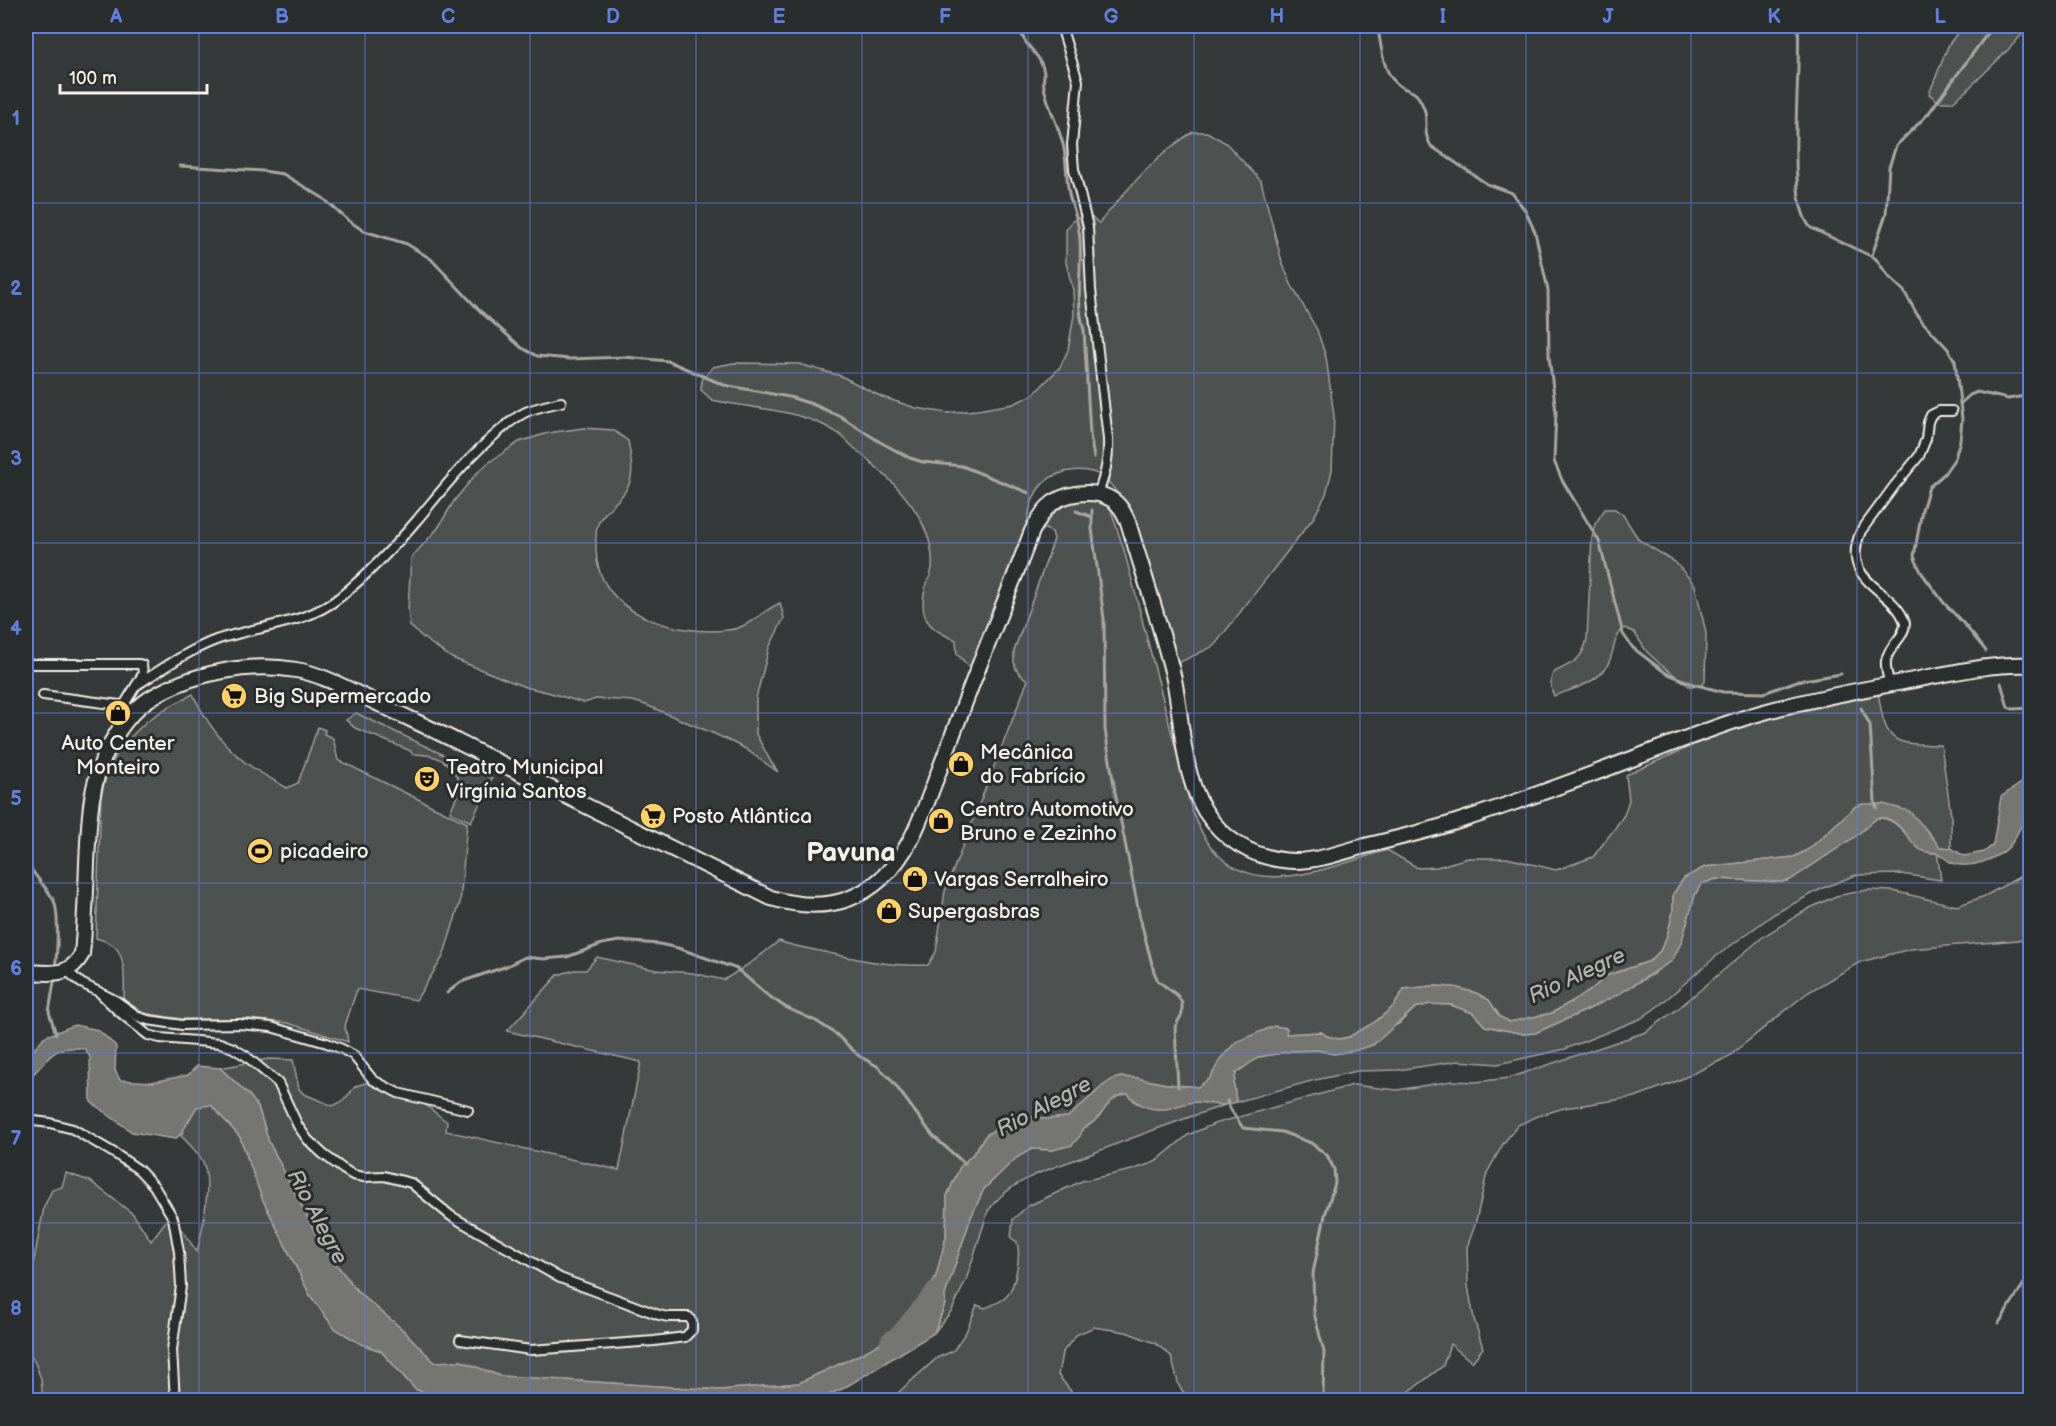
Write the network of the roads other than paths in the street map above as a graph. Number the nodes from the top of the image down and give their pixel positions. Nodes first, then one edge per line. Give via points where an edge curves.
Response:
1 (1061, 26) edge
2 (561, 402) dead end
3 (1952, 411) dead end
4 (1098, 494) junction
5 (33, 664) dead end
6 (2031, 665) edge
7 (137, 685) junction
8 (1890, 685) junction
9 (43, 695) dead end
10 (130, 707) junction
11 (26, 972) edge
12 (57, 972) junction
13 (99, 992) junction
14 (468, 1110) dead end
15 (26, 1120) edge
16 (460, 1340) dead end
17 (175, 1401) edge

1 - 4 street via 1078,81 1072,145 1074,169 1088,227 1091,291 1108,439 1107,470
2 - 7 street via 526,412 485,443 386,553 324,608 212,641
3 - 8 street via 1939,411 1931,416 1919,456 1857,540 1862,574 1899,611 1905,623 1886,661
4 - 8 highway via 1112,499 1128,522 1173,676 1195,791 1208,816 1225,834 1245,849 1273,858 1296,861 1327,856 1438,828 1725,724
4 - 10 highway via 1062,497 1042,514 912,837 881,879 843,901 818,906 771,898 438,732 326,679 300,671 274,667 216,672
5 - 7 street via 139,664 144,669
6 - 8 highway via 2012,664
7 - 10 street
9 - 10 street
10 - 12 highway via 106,751 90,808 82,954 77,963
11 - 12 highway
12 - 13 street
13 - 14 street via 148,1020 201,1025 257,1024 327,1043 353,1055 382,1086
13 - 16 street via 147,1035 220,1043 246,1056 278,1083 308,1140 353,1175 384,1176 411,1183 451,1216 560,1278 668,1317 689,1317 693,1322 685,1337 654,1341 531,1350
15 - 17 street via 73,1130 114,1153 154,1186 173,1218 182,1286 172,1350

